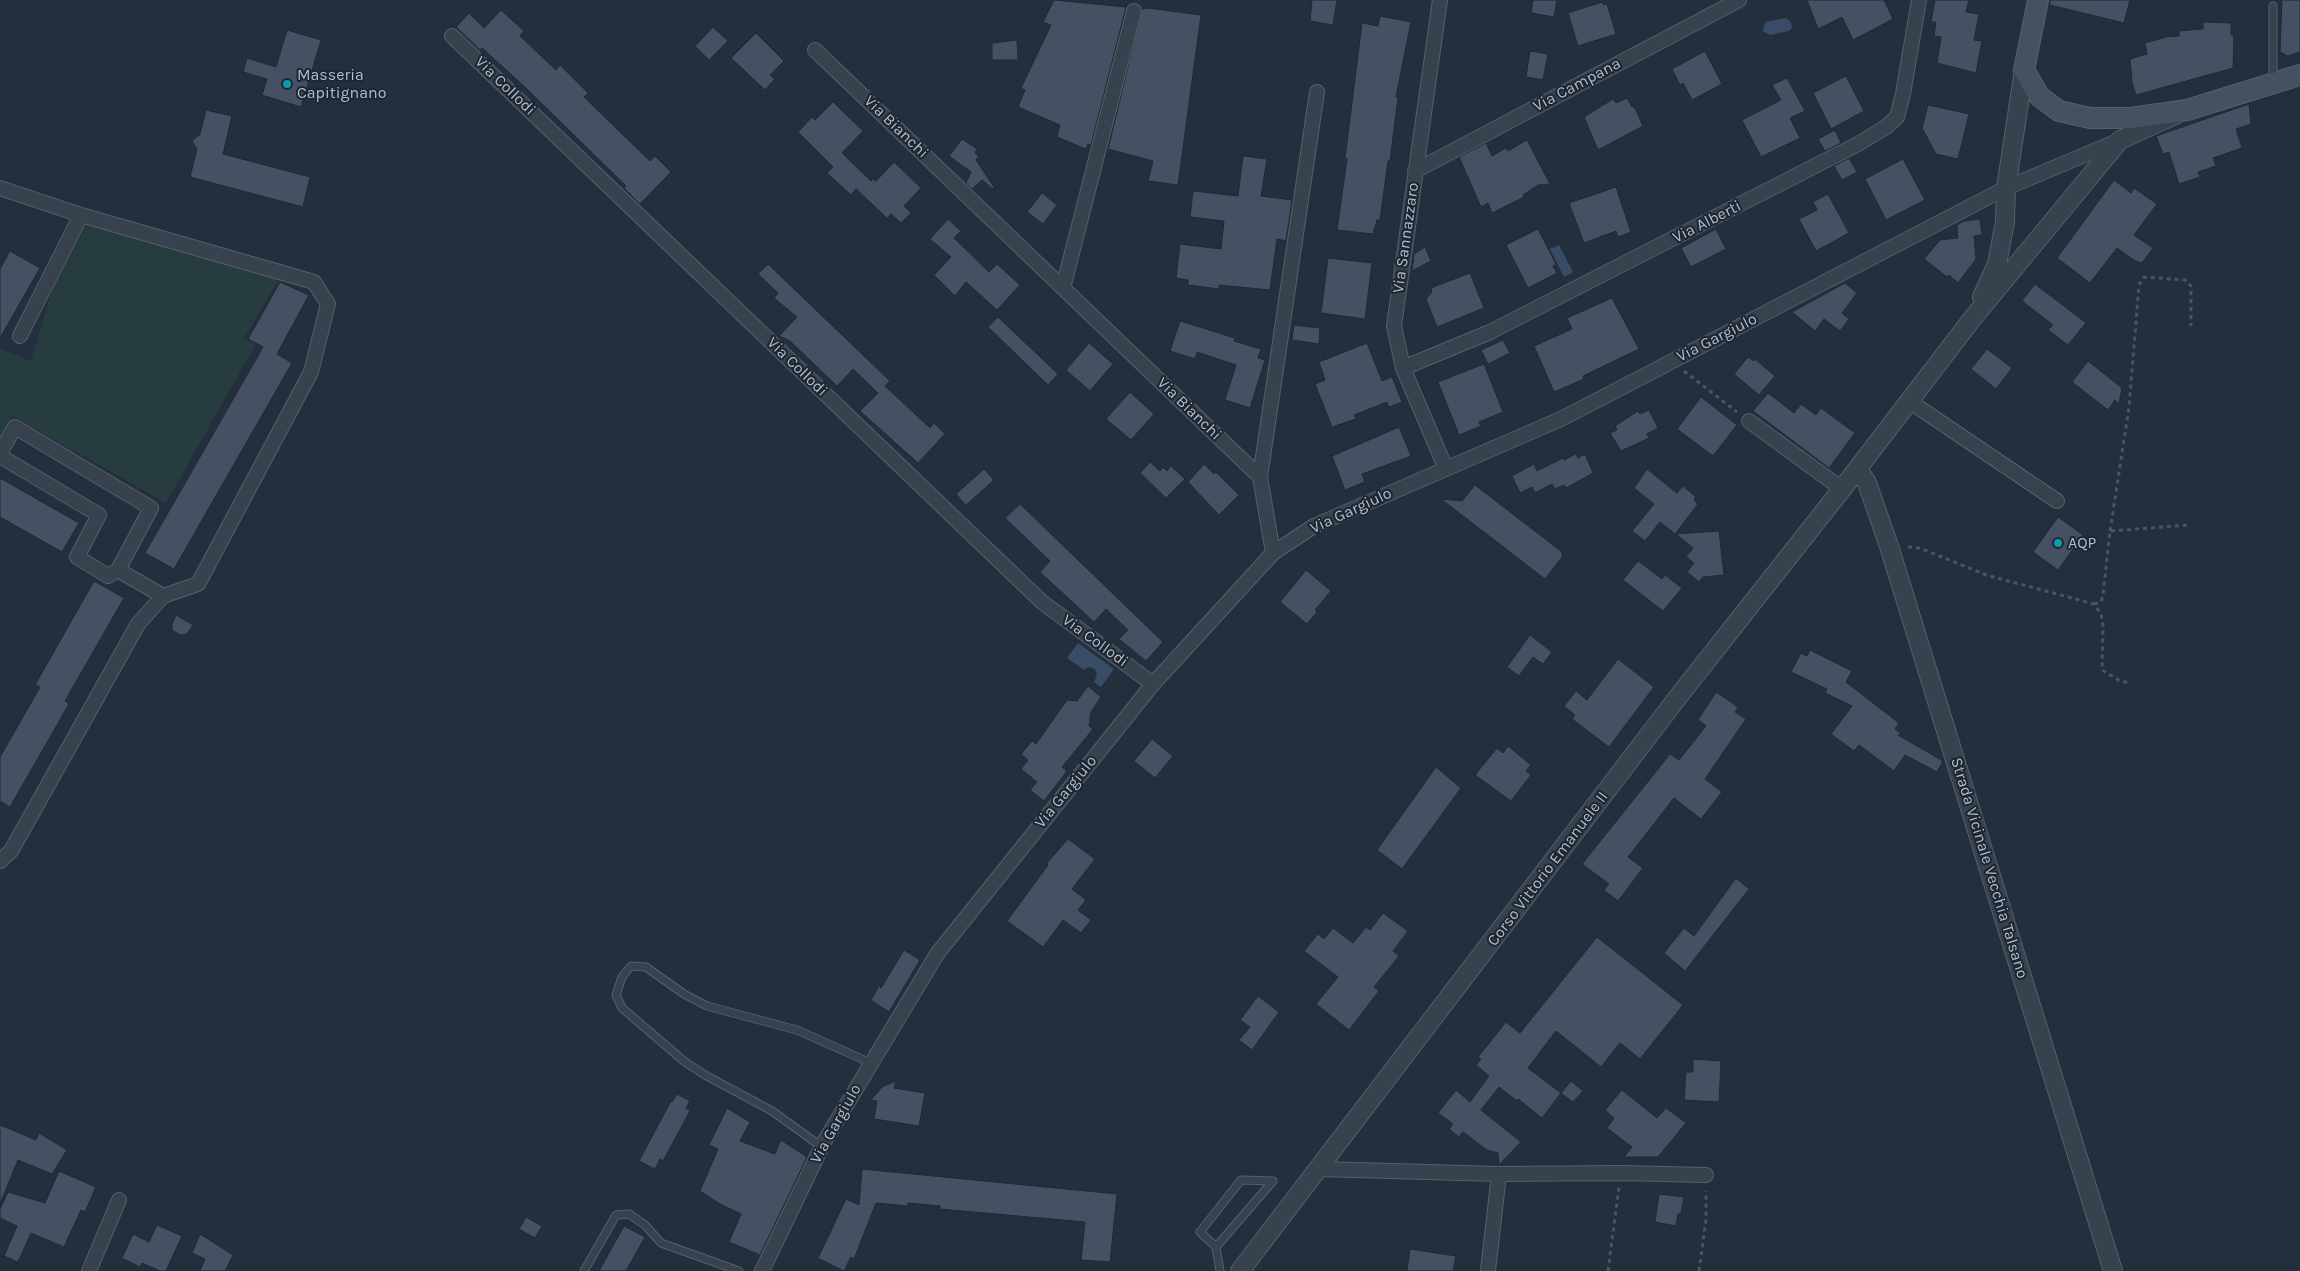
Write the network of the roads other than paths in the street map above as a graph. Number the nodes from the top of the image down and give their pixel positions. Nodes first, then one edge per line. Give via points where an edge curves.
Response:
1 (1440, 0) edge
2 (1739, 0) edge
3 (1919, 0) edge
4 (2038, 0) edge
5 (2273, 6) dead end
6 (1134, 11) dead end
7 (452, 36) dead end
8 (815, 50) dead end
9 (2024, 70) junction
10 (2300, 75) edge
11 (2274, 83) junction
12 (1317, 92) dead end
13 (2187, 110) junction
14 (2120, 140) junction
15 (1415, 171) junction
16 (0, 188) edge
17 (2006, 188) junction
18 (81, 215) junction
19 (1063, 288) junction
20 (1972, 319) junction
21 (20, 336) dead end
22 (1403, 368) junction
23 (1909, 402) junction
24 (1749, 421) road end
25 (0, 455) edge
26 (1446, 469) junction
27 (1858, 469) junction
28 (1260, 477) junction
29 (1842, 489) junction
30 (2056, 501) dead end
31 (1273, 553) junction
32 (118, 570) junction
33 (163, 596) junction
34 (1154, 684) junction
35 (0, 861) edge
36 (871, 1063) junction
37 (822, 1147) junction
38 (1319, 1169) junction
39 (1499, 1174) junction
40 (1706, 1175) road end
41 (119, 1200) dead end
42 (1216, 1247) junction
43 (89, 1271) edge
44 (584, 1271) edge
45 (739, 1271) edge
46 (762, 1271) edge
47 (1220, 1271) edge
48 (1240, 1271) edge
49 (1488, 1271) edge
50 (2114, 1271) edge

1 - 15 street, Via Sannazzaro
2 - 15 street, Via Campana
3 - 22 street, Via Alberti via 1903,94 1897,117 1886,127 1490,332
4 - 9 main road
5 - 11 lane
6 - 19 street
7 - 34 street, Via Collodi via 1042,602
8 - 19 street, Via Bianchi
9 - 13 main road via 2039,96 2059,111 2090,118 2131,118
9 - 17 street
10 - 11 main road
11 - 13 main road
12 - 28 street
13 - 14 street
14 - 17 street, Via Gargiulo
14 - 20 street
15 - 22 street, Via Sannazzaro via 1394,326
16 - 18 street
17 - 20 street via 2005,222 1997,264
17 - 26 street, Via Gargiulo via 1561,419
18 - 21 street
18 - 33 street via 314,282 328,304 311,372 198,584
19 - 28 street, Via Bianchi
20 - 23 street, Corso Vittorio Emanuele II
22 - 26 street, Via Sannazzaro
23 - 27 street, Corso Vittorio Emanuele II
23 - 30 street
24 - 29 street
25 - 32 street via 99,516 77,557 108,576
25 - 32 street via 15,427 151,508
26 - 31 street, Via Gargiulo via 1314,526
27 - 29 street, Corso Vittorio Emanuele II
27 - 50 street, Strada Vicinale Vecchia Talsano via 1867,483 1890,546
28 - 31 street
29 - 38 street, Corso Vittorio Emanuele II via 1678,697
31 - 34 street, Via Gargiulo
32 - 33 street
33 - 35 street via 138,624 11,851
34 - 36 street, Via Gargiulo via 936,954
36 - 37 street, Via Gargiulo
36 - 37 lane via 797,1030 706,1006 646,967 631,966 622,977 616,995 622,1008 685,1062 772,1111
37 - 46 street, Via Gargiulo
38 - 39 street
38 - 48 street, Corso Vittorio Emanuele II
39 - 40 street
39 - 49 street
41 - 43 street
42 - 42 lane via 1222,1240 1273,1181 1241,1180 1200,1232
42 - 47 lane
44 - 45 lane via 616,1214 630,1214 661,1243

